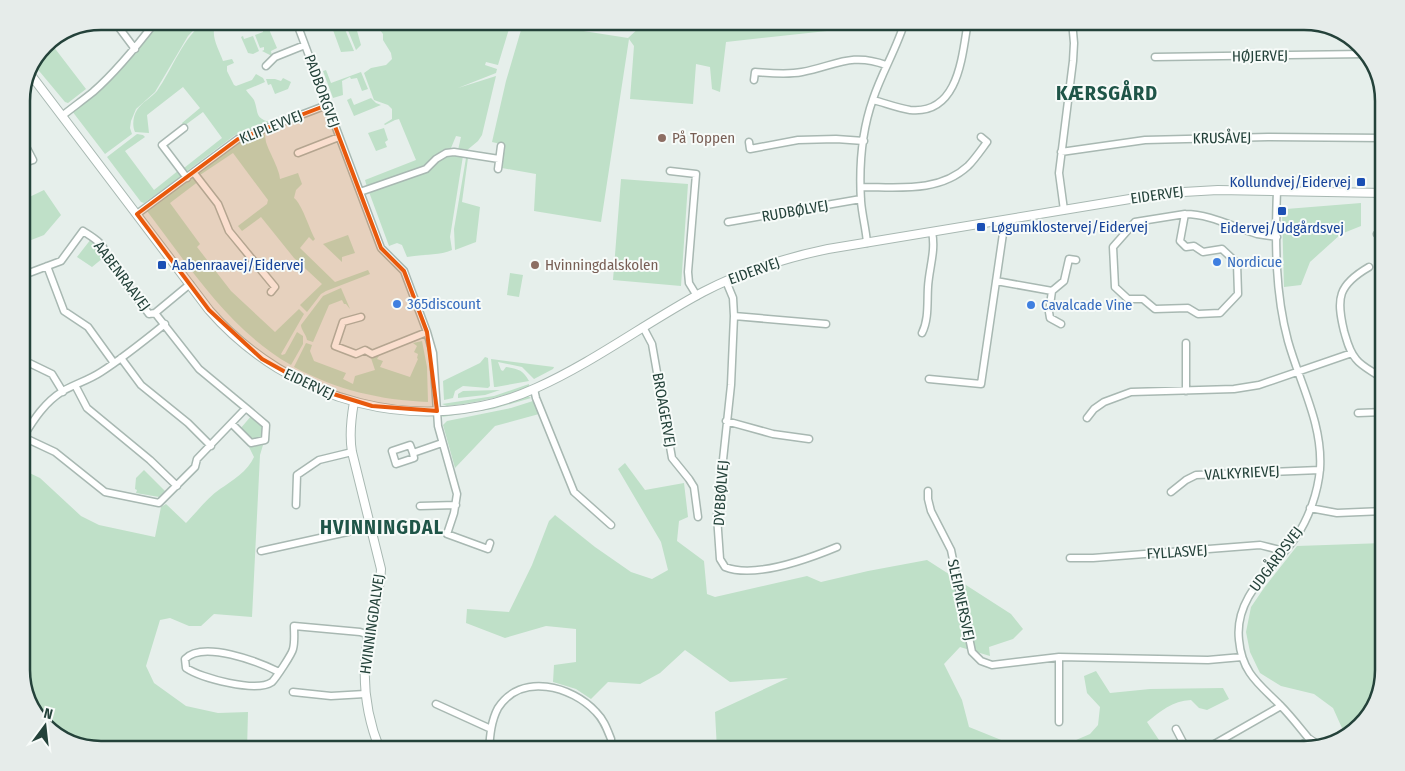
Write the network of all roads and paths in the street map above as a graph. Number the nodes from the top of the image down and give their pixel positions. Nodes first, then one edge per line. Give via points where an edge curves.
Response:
1 (121, 30) edge
2 (149, 30) edge
3 (299, 30) edge
4 (903, 30) edge
5 (966, 30) edge
6 (1073, 30) edge
7 (305, 45) junction
8 (135, 49) junction
9 (1357, 54) edge
10 (1155, 57) dead end
11 (886, 65) junction
12 (266, 66) dead end
13 (34, 79) edge
14 (754, 80) dead end
15 (872, 100) junction
16 (328, 105) junction
17 (62, 116) junction
18 (184, 128) dead end
19 (339, 137) junction
20 (981, 137) dead end
21 (1375, 138) edge
22 (864, 140) junction
23 (749, 142) dead end
24 (501, 146) dead end
25 (298, 152) dead end
26 (1061, 152) junction
27 (499, 159) junction
28 (498, 169) dead end
29 (670, 171) dead end
30 (194, 173) junction
31 (187, 178) junction
32 (861, 187) junction
33 (1277, 191) junction
34 (360, 192) junction
35 (1375, 193) edge
36 (861, 199) junction
37 (1064, 210) junction
38 (137, 214) junction
39 (1185, 214) junction
40 (1004, 220) junction
41 (728, 222) dead end
42 (932, 232) junction
43 (1277, 237) junction
44 (867, 243) junction
45 (1076, 260) dead end
46 (47, 266) junction
47 (1368, 266) dead end
48 (30, 273) edge
49 (726, 281) junction
50 (996, 281) junction
51 (190, 284) junction
52 (1052, 291) junction
53 (271, 292) dead end
54 (697, 296) junction
55 (155, 313) junction
56 (734, 316) junction
57 (361, 317) dead end
58 (165, 324) junction
59 (826, 324) dead end
60 (1061, 324) dead end
61 (643, 327) junction
62 (427, 332) junction
63 (922, 334) dead end
64 (1186, 343) dead end
65 (1352, 353) junction
66 (121, 358) junction
67 (30, 363) edge
68 (114, 364) junction
69 (1299, 372) junction
70 (1375, 374) edge
71 (929, 378) dead end
72 (75, 385) junction
73 (534, 389) junction
74 (1186, 391) junction
75 (63, 392) junction
76 (354, 402) junction
77 (246, 408) junction
78 (437, 411) junction
79 (1375, 412) edge
80 (1358, 413) dead end
81 (1087, 418) dead end
82 (726, 421) junction
83 (30, 424) edge
84 (232, 424) junction
85 (30, 440) edge
86 (809, 440) dead end
87 (442, 444) junction
88 (211, 446) junction
89 (352, 452) junction
90 (413, 453) dead end
91 (1320, 470) junction
92 (177, 486) junction
93 (928, 491) dead end
94 (1171, 492) dead end
95 (296, 505) dead end
96 (456, 505) junction
97 (420, 506) dead end
98 (1310, 508) junction
99 (1375, 512) edge
100 (698, 517) dead end
101 (610, 525) dead end
102 (370, 527) junction
103 (490, 543) dead end
104 (837, 547) dead end
105 (261, 550) dead end
106 (1284, 551) junction
107 (1070, 558) dead end
108 (369, 635) junction
109 (1059, 657) junction
110 (1242, 657) junction
111 (279, 672) junction
112 (293, 692) dead end
113 (365, 694) junction
114 (436, 704) dead end
115 (1281, 706) junction
116 (1059, 722) dead end
117 (491, 729) junction
118 (1176, 730) dead end
119 (611, 739) dead end
120 (1309, 740) edge
121 (377, 741) edge
122 (490, 741) edge
123 (1182, 741) edge
124 (1220, 741) edge

1 - 8 street
2 - 8 street
3 - 7 street, PADBORGVEJ
4 - 11 street
5 - 15 street via 956,81 941,101 921,110 908,110
6 - 26 street via 1073,61
7 - 12 street, PADBORGVEJ via 275,57
7 - 16 street, PADBORGVEJ
8 - 17 street via 92,92
9 - 10 street, HØJERVEJ
11 - 14 street via 872,60 850,59 801,73 755,72
11 - 15 street
13 - 17 street, EIDERVEJ
15 - 22 street
16 - 19 street, PADBORGVEJ
16 - 30 street, KLIPLEVVEJ via 238,139
17 - 38 street, EIDERVEJ
18 - 31 street via 162,145
19 - 25 street, PADBORGVEJ
19 - 34 street, PADBORGVEJ
20 - 32 street via 987,142 969,165 942,182 924,187
21 - 26 street, KRUSÅVEJ via 1145,140
22 - 23 street via 798,140 750,149
22 - 32 street
24 - 27 street
26 - 37 street via 1060,185
27 - 28 street
27 - 34 street via 446,153 426,169
29 - 54 street via 696,174 688,272 689,283
30 - 31 street, KLIPLEVVEJ
30 - 53 street via 218,204 229,232 275,287
31 - 38 street, KLIPLEVVEJ
32 - 36 street
33 - 35 street, EIDERVEJ
33 - 37 street, EIDERVEJ via 1166,192
33 - 43 street, UDGÅRDSVEJ
34 - 62 street, PADBORGVEJ via 381,248 404,271
36 - 41 street, RUDBØLVEJ
36 - 44 street
37 - 40 street, EIDERVEJ
38 - 51 street, EIDERVEJ
39 - 39 street via 1180,241 1186,247 1194,246 1203,252 1222,249 1237,263 1238,294 1220,313 1198,314 1188,308 1155,309 1143,299 1128,299 1114,287 1113,247 1135,222
39 - 43 street via 1206,216 1258,234
40 - 42 street, EIDERVEJ
40 - 50 street
42 - 44 street, EIDERVEJ
42 - 63 street via 934,247
43 - 69 street, UDGÅRDSVEJ via 1282,311 1288,342
44 - 49 street, EIDERVEJ via 798,256
45 - 52 street via 1069,259 1064,281
46 - 48 street, AABENRAAVEJ
46 - 55 street, AABENRAAVEJ via 61,261 83,231 99,242 106,251 106,257 149,314
46 - 68 street via 64,312 88,327
47 - 65 street via 1347,283 1339,301 1339,312
49 - 54 street, EIDERVEJ
49 - 56 street, DYBBØLVEJ via 733,298
50 - 52 street
50 - 71 street via 981,384
51 - 55 street, AABENRAAVEJ
51 - 76 street, EIDERVEJ via 228,330 262,359 308,385
52 - 60 street via 1050,318
54 - 61 street, EIDERVEJ
55 - 58 street, AABENRAAVEJ
56 - 59 street
56 - 82 street, DYBBØLVEJ
57 - 62 street via 343,322 335,346 356,354 365,350 372,354
58 - 66 street
58 - 77 street, AABENRAAVEJ via 199,370
61 - 73 street, EIDERVEJ
61 - 100 street, BROAGERVEJ via 652,344 672,458 694,487
62 - 78 street, PADBORGVEJ
64 - 74 street
65 - 69 street
65 - 70 street
66 - 68 street
66 - 88 street via 141,385
67 - 75 street via 52,374
68 - 72 street
69 - 74 street via 1242,388
69 - 91 street, UDGÅRDSVEJ via 1316,422
72 - 75 street
72 - 92 street via 87,408
73 - 78 street, EIDERVEJ via 485,404
73 - 101 street via 574,492
74 - 81 street via 1131,392 1104,402
75 - 83 street via 50,401
76 - 78 street, EIDERVEJ via 390,409
76 - 89 street, HVINNINGDALVEJ via 350,424
77 - 84 street
77 - 84 street, AABENRAAVEJ via 266,424 265,440 251,443
78 - 87 street, PADBORGVEJ
79 - 80 street
82 - 86 street
82 - 104 street, DYBBØLVEJ via 717,516 720,559 725,566 745,572 775,567 815,557
84 - 88 street
85 - 92 street via 55,452 105,492 159,502
87 - 90 street
87 - 96 street, PADBORGVEJ via 456,485
88 - 92 street
89 - 95 street via 319,460 297,475
89 - 102 street, HVINNINGDALVEJ
91 - 94 street, VALKYRIEVEJ via 1196,475
91 - 98 street, UDGÅRDSVEJ
93 - 109 street, SLEIPNERSVEJ via 931,511 951,550 972,652 981,661 992,665
96 - 97 street
96 - 103 street via 447,534 488,549
98 - 99 street via 1337,513
98 - 106 street, UDGÅRDSVEJ via 1296,536
102 - 105 street
102 - 108 street, HVINNINGDALVEJ via 381,569
106 - 107 street, FYLLASVEJ via 1260,545
106 - 110 street, UDGÅRDSVEJ via 1256,584 1244,606 1239,638
108 - 111 street via 294,626 293,650
108 - 113 street, HVINNINGDALVEJ
109 - 110 street, SLEIPNERSVEJ via 1208,660
109 - 116 street
110 - 115 street, UDGÅRDSVEJ via 1257,684
111 - 111 street via 273,681 265,684 224,682 194,673 186,668 185,659 198,652 223,653 249,658
112 - 113 street via 331,696
113 - 121 street, HVINNINGDALVEJ
114 - 117 street
115 - 120 street, UDGÅRDSVEJ
115 - 124 street
117 - 119 street via 498,708 508,697 532,686 548,686 586,702 598,713
117 - 122 street
118 - 123 street

